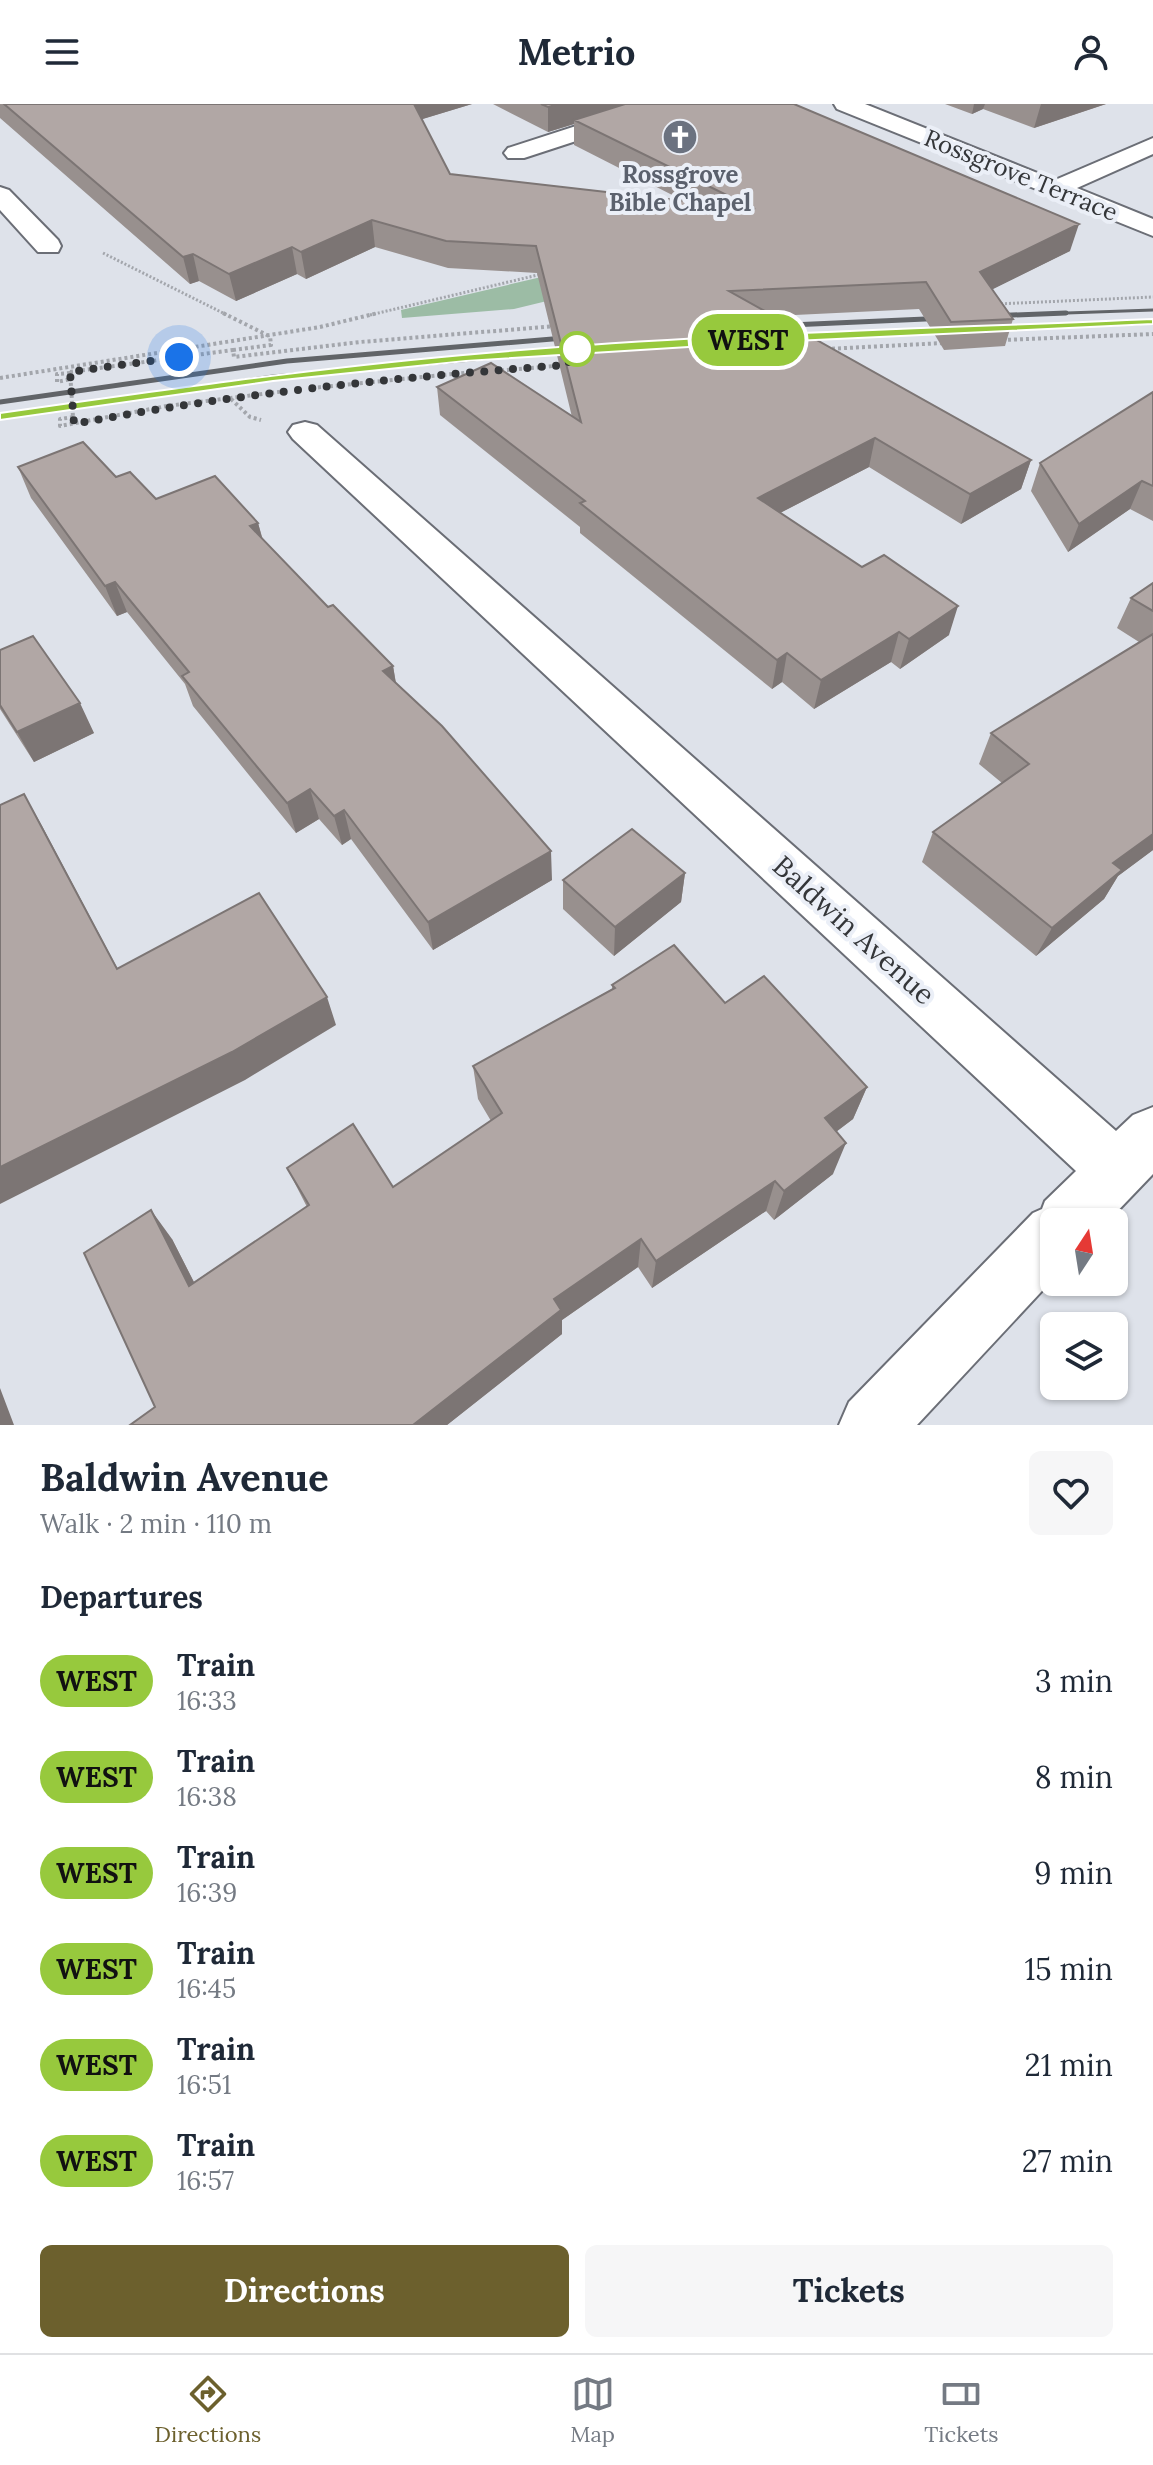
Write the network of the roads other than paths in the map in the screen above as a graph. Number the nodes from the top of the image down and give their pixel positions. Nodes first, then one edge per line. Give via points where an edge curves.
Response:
1 (666, 104) edge
2 (845, 104) edge
3 (1153, 145) edge
4 (516, 153) dead end
5 (1055, 189) junction
6 (0, 195) edge
7 (1153, 228) edge
8 (48, 246) dead end
9 (299, 411) road end
10 (1136, 1153) edge
11 (1080, 1208) edge
12 (1040, 1249) edge
13 (872, 1425) edge

1 - 4 street
2 - 5 street, Rossgrove Terrace
3 - 5 street
5 - 7 street, Rossgrove Terrace
6 - 8 street
9 - 10 street, Baldwin Avenue
10 - 11 street
12 - 13 street

